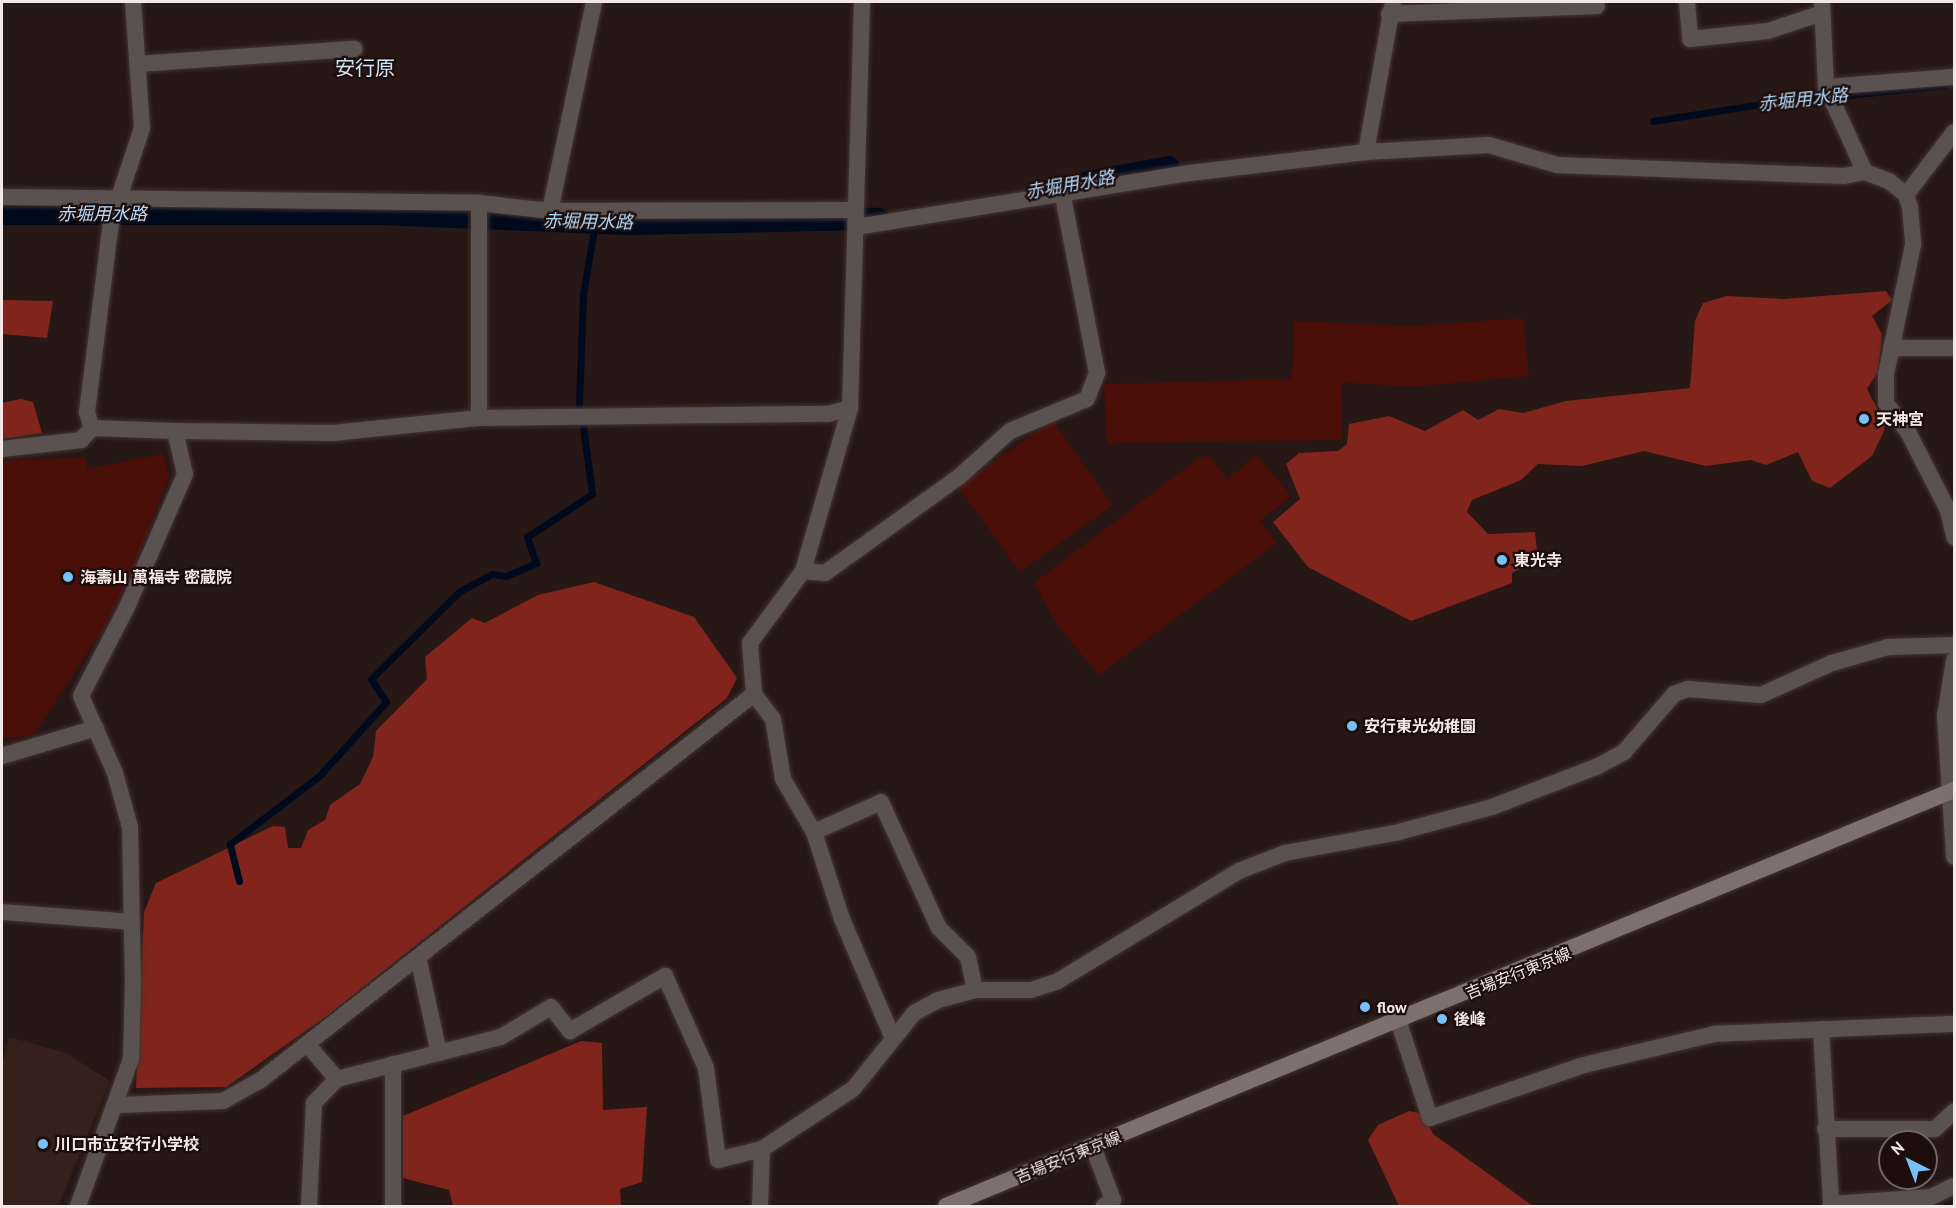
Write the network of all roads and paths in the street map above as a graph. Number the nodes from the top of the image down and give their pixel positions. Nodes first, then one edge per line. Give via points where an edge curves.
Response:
1 (133, 2) edge
2 (594, 2) edge
3 (862, 2) edge
4 (1687, 2) edge
5 (1597, 6) dead end
6 (1391, 8) edge
7 (1822, 8) edge
8 (354, 49) dead end
9 (138, 64) junction
10 (1954, 76) edge
11 (1826, 87) junction
12 (1954, 132) edge
13 (1366, 152) junction
14 (1865, 172) junction
15 (1906, 195) junction
16 (118, 196) junction
17 (1063, 196) junction
18 (2, 197) edge
19 (479, 203) junction
20 (855, 210) junction
21 (550, 211) junction
22 (856, 228) junction
23 (1891, 348) junction
24 (1954, 348) edge
25 (850, 408) junction
26 (479, 418) junction
27 (92, 428) junction
28 (176, 431) junction
29 (2, 449) edge
30 (1951, 509) edge
31 (1954, 537) edge
32 (803, 571) junction
33 (1954, 645) edge
34 (1954, 660) edge
35 (754, 694) junction
36 (96, 728) junction
37 (2, 756) edge
38 (1952, 791) edge
39 (814, 832) junction
40 (1954, 857) edge
41 (2, 912) edge
42 (132, 922) junction
43 (418, 957) junction
44 (975, 990) junction
45 (1399, 1023) junction
46 (1954, 1024) edge
47 (1821, 1029) junction
48 (892, 1036) junction
49 (307, 1044) junction
50 (439, 1053) junction
51 (393, 1064) junction
52 (337, 1078) junction
53 (118, 1105) junction
54 (1954, 1111) edge
55 (1825, 1129) junction
56 (1093, 1146) junction
57 (762, 1149) junction
58 (1954, 1186) edge
59 (1111, 1204) edge
60 (78, 1206) edge
61 (309, 1206) edge
62 (393, 1206) edge
63 (760, 1206) edge
64 (946, 1206) edge

1 - 9 street
2 - 21 street
3 - 20 street
4 - 7 street via 1690,39 1768,31
5 - 6 street
6 - 13 street
7 - 11 street
8 - 9 street
9 - 16 street via 142,128
10 - 11 street
11 - 14 street
12 - 15 street
13 - 14 street via 1489,145 1557,165 1844,176
13 - 17 street via 1190,173
14 - 15 street via 1889,181
15 - 23 street via 1912,245
16 - 18 street
16 - 19 street
16 - 27 street via 87,412
17 - 22 street
17 - 32 street via 1097,373 1087,399 1010,431 960,476 825,573
19 - 21 street
19 - 26 street
20 - 21 street
20 - 22 street
22 - 25 street
23 - 24 street
23 - 30 street via 1886,403
25 - 26 street via 828,414
25 - 32 street
26 - 28 street via 333,433
27 - 28 street
27 - 29 street via 81,440
28 - 36 street via 185,474 127,607 81,696
30 - 31 street
32 - 35 street via 750,644
33 - 44 street via 1888,647 1832,663 1761,695 1688,689 1674,694 1624,752 1598,766 1481,810 1395,833 1285,852 1239,871 1058,981 1030,990
34 - 38 street via 1945,717
35 - 39 street via 773,719 783,779
35 - 43 street
36 - 37 street
36 - 42 street via 130,827
38 - 40 street
38 - 45 main road, 吉場安行東京線
39 - 44 street via 881,802 939,928 968,957
39 - 48 street via 842,919
41 - 42 street
42 - 53 street via 131,1059
43 - 49 street
43 - 50 street
44 - 48 street via 938,1000
45 - 47 street via 1430,1118 1584,1065 1714,1034
45 - 56 main road, 吉場安行東京線
46 - 47 street
47 - 55 street
48 - 57 street via 853,1089
49 - 52 street
49 - 53 street via 223,1101
50 - 51 street
50 - 57 street via 501,1037 551,1007 570,1031 665,976 706,1068 718,1160
51 - 52 street
51 - 62 street
52 - 61 street via 314,1103
53 - 60 street
54 - 55 street via 1935,1129
55 - 58 street via 1831,1204 1931,1197
56 - 59 street
56 - 64 main road, 吉場安行東京線
57 - 63 street

